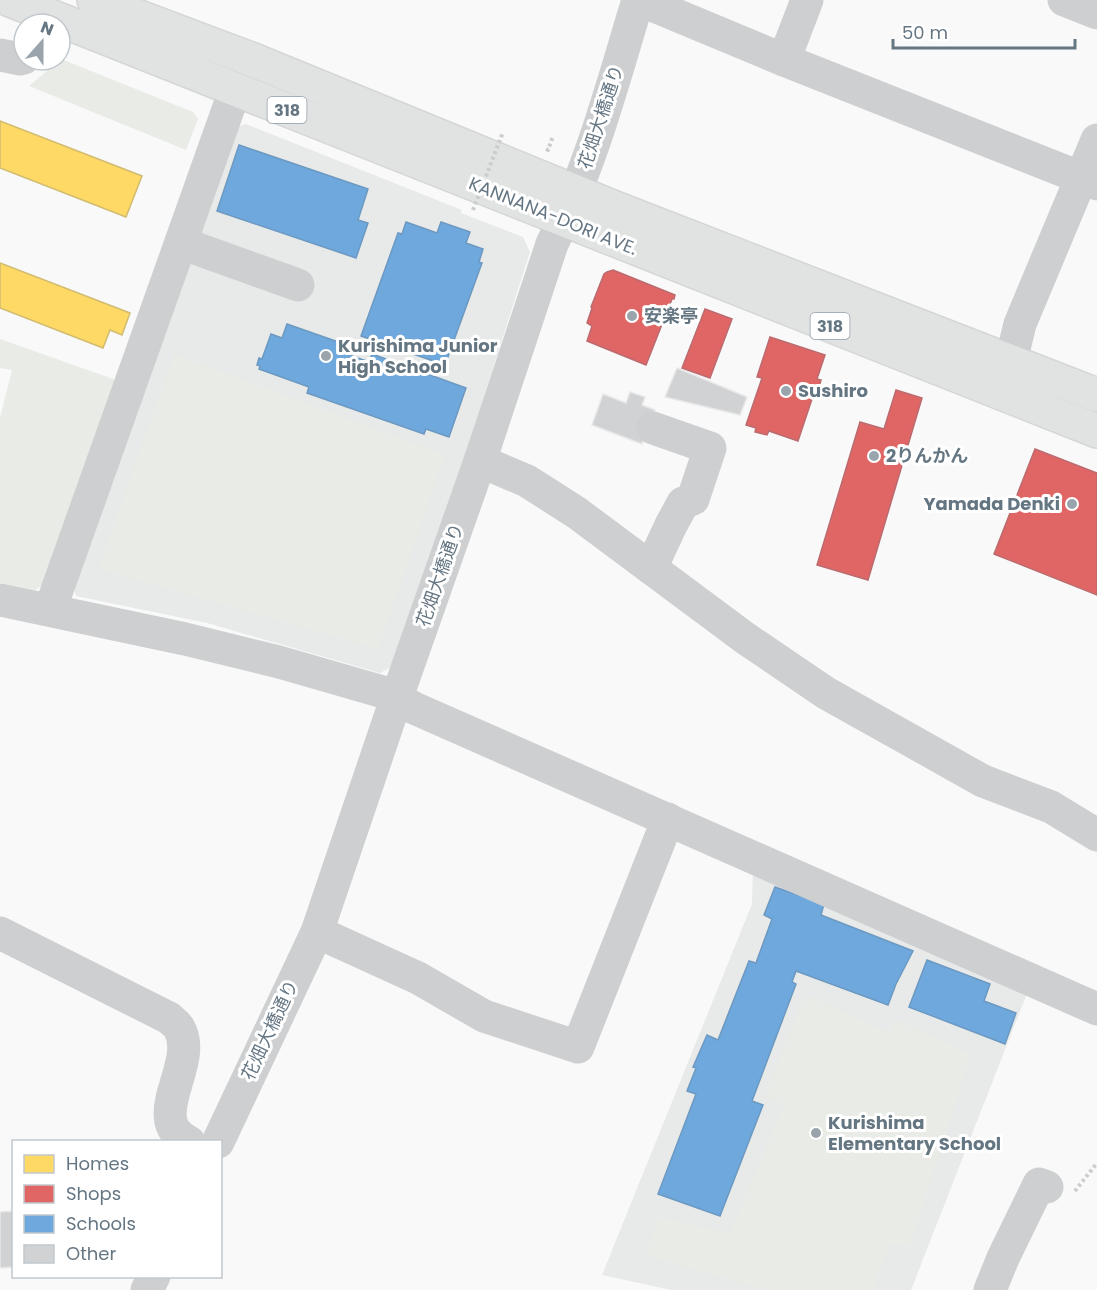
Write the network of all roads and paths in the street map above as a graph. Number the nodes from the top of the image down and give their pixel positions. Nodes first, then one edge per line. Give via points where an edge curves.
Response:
1 (10, 0) edge
2 (94, 0) edge
3 (639, 0) edge
4 (807, 0) edge
5 (1064, 0) edge
6 (130, 7) edge
7 (35, 12) edge
8 (1097, 13) edge
9 (72, 28) edge
10 (784, 60) junction
11 (235, 90) junction
12 (503, 132) dead end
13 (1097, 140) edge
14 (1089, 181) edge
15 (570, 206) junction
16 (473, 210) dead end
17 (181, 243) junction
18 (298, 285) dead end
19 (1011, 361) junction
20 (1097, 395) edge
21 (653, 428) dead end
22 (1097, 431) edge
23 (480, 461) junction
24 (651, 568) junction
25 (0, 600) edge
26 (50, 610) junction
27 (397, 698) junction
28 (669, 819) junction
29 (1097, 835) edge
30 (317, 932) junction
31 (0, 933) edge
32 (1097, 1009) edge
33 (185, 1140) edge
34 (219, 1140) edge
35 (1047, 1186) dead end
36 (990, 1290) edge

1 - 7 main road, KANNANA-DORI AVE. / 318
2 - 6 main road, KANNANA-DORI AVE. / 318
3 - 10 street
3 - 15 street, 花畑大橋通り via 591,153
4 - 10 street
5 - 8 street
6 - 15 main road, KANNANA-DORI AVE. / 318
9 - 11 main road, KANNANA-DORI AVE. / 318
10 - 14 street
11 - 15 main road, KANNANA-DORI AVE. / 318
11 - 17 street
12 - 16 path, bridge
13 - 14 street
14 - 19 street via 1020,324
15 - 19 main road, KANNANA-DORI AVE. / 318
15 - 22 main road, KANNANA-DORI AVE. / 318
15 - 23 street, 花畑大橋通り via 552,244
17 - 18 street
17 - 26 street
19 - 20 main road, KANNANA-DORI AVE. / 318
21 - 24 street via 710,448 693,499 682,503
23 - 24 street via 527,481
23 - 27 street, 花畑大橋通り
24 - 29 street via 826,693 983,781 1051,807
25 - 26 street
26 - 27 street via 268,659
27 - 28 street
27 - 30 street, 花畑大橋通り
28 - 30 street via 578,1047 484,1016 418,978
28 - 32 street
30 - 34 street, 花畑大橋通り
31 - 33 street via 178,1026 183,1037 183,1062 171,1097 170,1115 173,1130
35 - 36 street via 1039,1184

